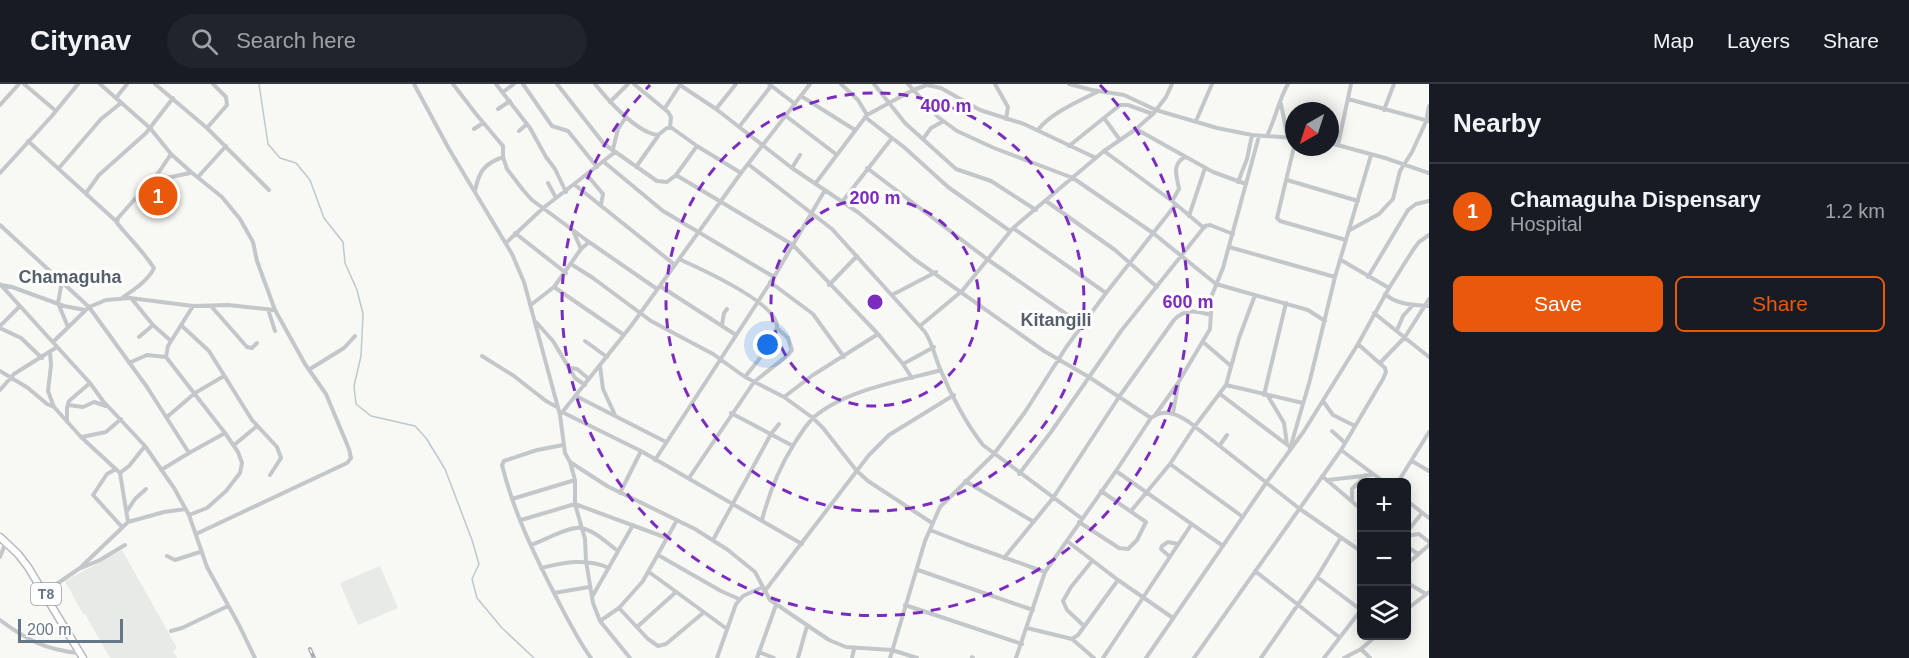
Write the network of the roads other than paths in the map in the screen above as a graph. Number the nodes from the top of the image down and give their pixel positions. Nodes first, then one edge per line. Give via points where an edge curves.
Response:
1 (24, 84) edge
2 (78, 84) edge
3 (100, 84) edge
4 (127, 84) edge
5 (155, 84) edge
6 (213, 84) edge
7 (414, 84) edge
8 (453, 84) edge
9 (496, 84) edge
10 (514, 84) edge
11 (523, 84) edge
12 (557, 84) edge
13 (595, 84) edge
14 (628, 84) edge
15 (634, 84) edge
16 (680, 84) edge
17 (736, 84) edge
18 (810, 84) edge
19 (841, 84) edge
20 (874, 84) edge
21 (908, 84) edge
22 (995, 84) edge
23 (1069, 84) edge
24 (1172, 84) edge
25 (1212, 84) edge
26 (1282, 84) edge
27 (1288, 84) edge
28 (1351, 84) edge
29 (1394, 84) edge
30 (16, 85) edge
31 (770, 85) edge
32 (913, 90) junction
33 (1098, 91) junction
34 (1284, 91) junction
35 (502, 92) junction
36 (801, 96) junction
37 (116, 98) junction
38 (173, 98) junction
39 (1348, 99) junction
40 (510, 101) junction
41 (610, 102) junction
42 (121, 103) junction
43 (889, 103) junction
44 (795, 104) junction
45 (1281, 104) junction
46 (0, 105) edge
47 (1429, 106) edge
48 (665, 108) junction
49 (498, 109) dead end
50 (716, 109) junction
51 (1384, 110) junction
52 (56, 111) junction
53 (1155, 112) junction
54 (786, 116) junction
55 (866, 116) junction
56 (626, 117) junction
57 (1104, 118) junction
58 (1285, 118) edge
59 (1428, 118) edge
60 (1006, 119) junction
61 (1196, 121) junction
62 (943, 122) junction
63 (483, 123) junction
64 (527, 124) junction
65 (739, 127) junction
66 (150, 128) junction
67 (207, 128) junction
68 (670, 128) junction
69 (474, 129) dead end
70 (1136, 129) junction
71 (519, 130) dead end
72 (855, 130) junction
73 (1038, 130) junction
74 (658, 135) junction
75 (1252, 135) junction
76 (1259, 136) junction
77 (1267, 136) junction
78 (892, 138) junction
79 (1285, 138) edge
80 (923, 139) junction
81 (1120, 140) junction
82 (1339, 140) edge
83 (28, 141) junction
84 (1339, 144) edge
85 (226, 146) junction
86 (697, 146) junction
87 (763, 146) junction
88 (1069, 146) junction
89 (614, 151) junction
90 (1104, 151) junction
91 (171, 154) junction
92 (800, 155) dead end
93 (837, 155) junction
94 (1371, 155) junction
95 (1292, 156) edge
96 (503, 157) junction
97 (1186, 157) junction
98 (1096, 158) junction
99 (604, 162) junction
100 (748, 164) junction
101 (1403, 164) junction
102 (597, 167) junction
103 (636, 167) junction
104 (59, 168) junction
105 (792, 168) junction
106 (867, 168) junction
107 (1205, 168) junction
108 (191, 172) junction
109 (0, 173) edge
110 (741, 173) junction
111 (1429, 173) edge
112 (587, 175) junction
113 (676, 175) junction
114 (198, 177) junction
115 (1073, 178) junction
116 (152, 179) junction
117 (1287, 180) junction
118 (1238, 182) junction
119 (548, 183) dead end
120 (816, 184) junction
121 (1246, 184) junction
122 (575, 185) junction
123 (269, 190) dead end
124 (825, 190) junction
125 (475, 192) junction
126 (566, 192) junction
127 (86, 193) junction
128 (556, 198) junction
129 (1046, 201) junction
130 (1358, 201) junction
131 (1429, 201) edge
132 (842, 202) junction
133 (721, 203) junction
134 (1174, 203) junction
135 (601, 205) junction
136 (542, 209) junction
137 (1036, 210) junction
138 (812, 212) junction
139 (1189, 216) junction
140 (117, 223) junction
141 (0, 225) edge
142 (1204, 228) junction
143 (1012, 229) junction
144 (573, 230) junction
145 (1350, 230) junction
146 (515, 233) junction
147 (699, 234) junction
148 (1153, 234) junction
149 (1233, 234) junction
150 (1429, 235) edge
151 (1346, 240) junction
152 (589, 242) junction
153 (506, 243) junction
154 (793, 245) junction
155 (1229, 247) junction
156 (581, 249) junction
157 (857, 256) junction
158 (1182, 257) junction
159 (679, 259) junction
160 (987, 259) junction
161 (1341, 260) junction
162 (1130, 262) junction
163 (571, 264) junction
164 (675, 265) junction
165 (936, 272) junction
166 (566, 273) junction
167 (774, 277) junction
168 (1335, 277) junction
169 (1368, 277) junction
170 (62, 281) junction
171 (771, 282) junction
172 (1216, 284) junction
173 (0, 285) edge
174 (829, 285) junction
175 (1157, 286) junction
176 (554, 287) junction
177 (658, 288) junction
178 (1389, 288) junction
179 (962, 291) junction
180 (1106, 293) junction
181 (892, 294) junction
182 (1385, 294) junction
183 (1255, 295) junction
184 (130, 298) junction
185 (1429, 299) edge
186 (119, 300) junction
187 (757, 301) junction
188 (58, 303) junction
189 (1286, 303) junction
190 (532, 304) junction
191 (1413, 305) junction
192 (20, 306) junction
193 (193, 306) junction
194 (210, 306) junction
195 (1427, 306) edge
196 (87, 308) junction
197 (268, 309) junction
198 (727, 309) dead end
199 (275, 310) junction
200 (1374, 313) junction
201 (640, 314) junction
202 (1066, 314) junction
203 (1211, 315) junction
204 (535, 321) junction
205 (1325, 321) junction
206 (1059, 323) dead end
207 (153, 325) junction
208 (722, 325) junction
209 (182, 326) junction
210 (920, 326) junction
211 (1082, 326) junction
212 (0, 327) edge
213 (68, 327) junction
214 (777, 328) junction
215 (1397, 330) junction
216 (275, 331) dead end
217 (878, 334) junction
218 (624, 335) junction
219 (736, 335) junction
220 (355, 336) dead end
221 (139, 337) dead end
222 (1405, 337) junction
223 (171, 341) junction
224 (585, 341) dead end
225 (53, 342) junction
226 (1203, 342) junction
227 (256, 344) dead end
228 (1358, 344) junction
229 (57, 347) junction
230 (934, 348) junction
231 (50, 352) junction
232 (482, 356) dead end
233 (42, 357) junction
234 (166, 357) junction
235 (607, 357) junction
236 (844, 357) junction
237 (1429, 357) edge
238 (721, 359) junction
239 (1059, 360) junction
240 (129, 363) junction
241 (1380, 363) junction
242 (903, 364) junction
243 (600, 365) junction
244 (1231, 366) junction
245 (571, 368) junction
246 (310, 369) junction
247 (940, 370) junction
248 (0, 371) edge
249 (224, 376) junction
250 (10, 377) junction
251 (745, 377) junction
252 (1089, 377) junction
253 (912, 378) junction
254 (590, 379) junction
255 (754, 382) junction
256 (90, 383) junction
257 (1178, 383) junction
258 (585, 385) junction
259 (1226, 385) junction
260 (0, 390) edge
261 (48, 393) junction
262 (195, 393) junction
263 (954, 394) junction
264 (1220, 394) junction
265 (1266, 395) junction
266 (576, 396) junction
267 (784, 397) junction
268 (1119, 397) junction
269 (1323, 401) junction
270 (45, 402) junction
271 (1303, 403) junction
272 (68, 405) junction
273 (54, 407) junction
274 (109, 407) junction
275 (557, 407) junction
276 (731, 413) junction
277 (1173, 413) junction
278 (561, 414) junction
279 (1156, 414) junction
280 (616, 416) junction
281 (167, 417) junction
282 (813, 418) junction
283 (1151, 418) junction
284 (121, 419) junction
285 (67, 421) junction
286 (779, 424) dead end
287 (257, 426) junction
288 (1195, 426) junction
289 (1355, 426) junction
290 (1332, 431) dead end
291 (1429, 432) edge
292 (225, 433) junction
293 (771, 434) junction
294 (1227, 435) dead end
295 (81, 437) junction
296 (666, 442) junction
297 (1345, 443) junction
298 (234, 445) junction
299 (563, 445) junction
300 (1220, 445) junction
301 (145, 446) junction
302 (793, 446) junction
303 (1288, 448) junction
304 (1341, 450) junction
305 (641, 452) junction
306 (189, 453) junction
307 (994, 454) junction
308 (655, 460) junction
309 (1413, 461) junction
310 (570, 462) junction
311 (1170, 464) junction
312 (117, 469) junction
313 (161, 470) junction
314 (856, 471) junction
315 (1116, 471) junction
316 (1429, 471) edge
317 (120, 473) junction
318 (1019, 474) junction
319 (270, 475) dead end
320 (1366, 475) junction
321 (1373, 475) junction
322 (1322, 476) junction
323 (689, 478) junction
324 (1377, 478) edge
325 (1401, 478) edge
326 (575, 480) junction
327 (1327, 480) junction
328 (965, 481) junction
329 (1266, 483) junction
330 (146, 489) dead end
331 (1101, 492) junction
332 (1147, 492) junction
333 (620, 493) junction
334 (1053, 498) junction
335 (512, 499) junction
336 (1352, 501) junction
337 (733, 503) junction
338 (1411, 503) edge
339 (575, 504) junction
340 (1357, 506) edge
341 (186, 509) junction
342 (1300, 509) junction
343 (127, 511) junction
344 (1131, 511) junction
345 (1422, 513) junction
346 (189, 516) junction
347 (1243, 517) junction
348 (1429, 518) edge
349 (520, 520) junction
350 (677, 520) junction
351 (762, 520) junction
352 (1080, 520) junction
353 (128, 522) junction
354 (1034, 522) junction
355 (932, 523) junction
356 (633, 525) junction
357 (1191, 525) junction
358 (122, 527) junction
359 (582, 528) junction
360 (930, 530) junction
361 (1408, 532) edge
362 (196, 534) junction
363 (1411, 534) edge
364 (667, 538) junction
365 (3, 539) edge
366 (1340, 539) junction
367 (713, 540) junction
368 (1067, 541) junction
369 (1429, 543) edge
370 (802, 544) junction
371 (1178, 544) junction
372 (126, 545) dead end
373 (531, 545) junction
374 (1223, 546) junction
375 (1357, 549) edge
376 (1411, 549) edge
377 (618, 551) junction
378 (200, 552) junction
379 (658, 555) junction
380 (1418, 555) junction
381 (167, 556) dead end
382 (1169, 556) junction
383 (0, 557) edge
384 (1004, 558) junction
385 (585, 561) junction
386 (1092, 561) junction
387 (1411, 561) edge
388 (80, 568) junction
389 (542, 568) junction
390 (609, 568) junction
391 (918, 570) junction
392 (1256, 571) junction
393 (649, 572) junction
394 (1045, 572) junction
395 (1317, 577) junction
396 (1118, 580) junction
397 (1411, 584) edge
398 (589, 587) junction
399 (764, 589) junction
400 (45, 592) junction
401 (676, 592) junction
402 (554, 593) junction
403 (1427, 593) edge
404 (591, 598) junction
405 (1143, 598) junction
406 (739, 599) junction
407 (776, 605) junction
408 (905, 605) junction
409 (1296, 605) junction
410 (228, 606) junction
411 (1357, 607) edge
412 (1411, 607) edge
413 (619, 608) junction
414 (1033, 610) junction
415 (703, 613) junction
416 (1357, 615) edge
417 (1173, 618) junction
418 (0, 620) edge
419 (600, 621) junction
420 (807, 626) junction
421 (1084, 626) junction
422 (637, 627) junction
423 (1027, 628) junction
424 (727, 629) junction
425 (171, 631) dead end
426 (1340, 637) junction
427 (1072, 639) junction
428 (1371, 640) edge
429 (1022, 644) junction
430 (854, 649) junction
431 (1361, 649) junction
432 (892, 650) junction
433 (759, 652) junction
434 (82, 656) edge
435 (255, 658) edge
436 (591, 658) edge
437 (630, 658) edge
438 (717, 658) edge
439 (757, 658) edge
440 (774, 658) edge
441 (798, 658) edge
442 (852, 658) edge
443 (890, 658) edge
444 (917, 658) edge
445 (1018, 658) edge
446 (1094, 658) edge
447 (1103, 658) edge
448 (1146, 658) edge
449 (1194, 658) edge
450 (1261, 658) edge
451 (1324, 658) edge
452 (1344, 658) edge
453 (1370, 658) edge

1 - 52 street
2 - 52 street
3 - 37 street
4 - 37 street
5 - 38 street
6 - 67 street via 226,98 227,105
7 - 125 street
8 - 63 street
9 - 35 street
10 - 35 street
11 - 102 street via 552,126 568,132
12 - 89 street
13 - 41 street
14 - 41 street
15 - 48 street
16 - 48 street
16 - 50 street
17 - 50 street
18 - 36 street
19 - 55 street via 858,100
20 - 43 street
21 - 32 street
22 - 60 street via 1008,107
23 - 33 street
24 - 53 street
25 - 61 street
26 - 34 street
27 - 34 street
28 - 39 street
29 - 51 street
30 - 46 street
31 - 44 street
31 - 65 street
32 - 43 street
32 - 60 street via 932,85
32 - 62 street
33 - 53 street via 1129,97
33 - 73 street via 1044,122
34 - 45 street
35 - 40 street
36 - 44 street
36 - 72 street
37 - 42 street
38 - 66 street
38 - 67 street
39 - 51 street
39 - 82 street
40 - 49 street
40 - 64 street
41 - 56 street
42 - 66 street
42 - 104 street
43 - 55 street
43 - 80 street
44 - 54 street
45 - 58 street
45 - 77 street
47 - 59 street
48 - 68 street via 671,117
50 - 65 street
51 - 59 street
52 - 83 street
53 - 57 street via 1123,105
53 - 61 street
53 - 70 street
54 - 87 street
54 - 93 street
55 - 72 street
55 - 78 street
56 - 74 street
56 - 89 street via 618,129
57 - 81 street
57 - 88 street
59 - 101 street
60 - 73 street
61 - 75 street
62 - 80 street via 931,128
62 - 115 street via 980,142
63 - 69 street
63 - 96 street via 503,146
64 - 71 street
64 - 126 street
65 - 87 street
66 - 91 street
66 - 127 street
67 - 85 street
68 - 74 street
68 - 86 street
70 - 81 street
70 - 97 street
72 - 93 street
73 - 88 street
74 - 103 street
75 - 76 street
75 - 118 street
76 - 77 street
76 - 121 street
77 - 79 street
78 - 106 street
78 - 143 street via 948,187
80 - 137 street via 956,169 991,182
81 - 90 street
83 - 104 street
83 - 109 street
84 - 94 street
85 - 114 street
85 - 123 street
86 - 110 street
86 - 113 street
87 - 100 street
87 - 105 street
88 - 98 street
89 - 99 street
89 - 103 street
90 - 98 street
90 - 134 street
91 - 108 street
91 - 116 street
92 - 105 street
93 - 120 street
94 - 101 street
94 - 130 street
95 - 117 street
96 - 125 street via 480,172
96 - 136 street via 507,169
97 - 107 street
97 - 134 street via 1176,167 1179,189
98 - 115 street
99 - 102 street
99 - 147 street via 656,206
100 - 110 street
100 - 138 street
101 - 111 street
101 - 145 street via 1392,200 1379,214
102 - 112 street
103 - 113 street via 663,183
104 - 127 street
105 - 120 street
106 - 132 street
106 - 160 street
107 - 118 street
107 - 139 street
108 - 114 street
108 - 116 street
110 - 133 street
112 - 122 street
112 - 135 street via 603,194
113 - 133 street
114 - 199 street via 222,197 246,228
115 - 129 street
115 - 148 street
116 - 140 street
117 - 130 street
117 - 151 street via 1278,220
118 - 121 street
119 - 128 street
120 - 124 street
121 - 149 street
122 - 126 street
122 - 135 street
124 - 132 street
124 - 138 street
125 - 153 street
126 - 128 street
127 - 140 street
128 - 136 street
129 - 137 street
129 - 162 street
130 - 145 street
131 - 169 street via 1408,210
132 - 165 street
133 - 147 street
133 - 154 street
134 - 139 street
134 - 148 street
135 - 164 street
136 - 144 street
136 - 146 street
137 - 143 street
138 - 154 street
138 - 157 street
139 - 142 street
140 - 186 street via 154,268
141 - 170 street
142 - 149 street via 1210,225
142 - 158 street
143 - 160 street
143 - 180 street
144 - 152 street
144 - 156 street
145 - 151 street
146 - 153 street
146 - 166 street
147 - 159 street
147 - 167 street
148 - 158 street
148 - 162 street
149 - 155 street
150 - 178 street via 1413,250
151 - 161 street
152 - 156 street
152 - 177 street
153 - 190 street
154 - 167 street
154 - 174 street
155 - 168 street
155 - 172 street
156 - 163 street
157 - 174 street
157 - 181 street
158 - 172 street
158 - 175 street
159 - 164 street
159 - 187 street
160 - 179 street
160 - 202 street
161 - 168 street
161 - 169 street
162 - 175 street
162 - 180 street
163 - 166 street
163 - 201 street
164 - 177 street
165 - 179 street
165 - 181 street
166 - 176 street
167 - 171 street
168 - 205 street
169 - 178 street
170 - 188 street
170 - 196 street
171 - 187 street
171 - 236 street via 813,315
172 - 183 street
172 - 203 street
173 - 188 street
173 - 192 street
174 - 217 street
175 - 252 street
176 - 190 street
176 - 218 street
177 - 201 street
177 - 208 street
178 - 182 street
179 - 210 street
179 - 239 street
180 - 211 street
181 - 210 street
182 - 191 street
182 - 200 street
183 - 189 street
183 - 244 street
184 - 186 street
184 - 193 street
184 - 207 street
185 - 195 street
186 - 196 street via 106,300
187 - 214 street via 774,318
187 - 219 street
188 - 196 street
188 - 213 street
189 - 205 street
189 - 265 street
190 - 204 street
191 - 195 street
191 - 215 street
192 - 212 street
192 - 225 street
193 - 194 street
193 - 209 street
194 - 197 street
194 - 227 street via 247,347
195 - 222 street
196 - 213 street
196 - 240 street
197 - 199 street
197 - 216 street
198 - 208 street
199 - 246 street
200 - 215 street
200 - 228 street
201 - 218 street
201 - 238 street
202 - 206 street
202 - 211 street
203 - 226 street
203 - 268 street via 1193,311 1179,314
204 - 245 street
204 - 275 street
205 - 271 street
207 - 221 street
207 - 223 street
208 - 219 street
209 - 223 street
209 - 249 street via 209,351
210 - 230 street
211 - 239 street
212 - 233 street via 21,338
213 - 225 street
214 - 251 street
214 - 255 street via 788,338 792,350
215 - 222 street
217 - 236 street
217 - 242 street
218 - 235 street
219 - 238 street
220 - 246 street via 344,348
222 - 237 street
222 - 241 street
223 - 234 street
224 - 235 street
225 - 229 street
226 - 244 street
226 - 257 street
228 - 241 street
228 - 269 street
229 - 231 street
229 - 256 street
230 - 242 street
230 - 247 street
231 - 233 street
231 - 261 street
232 - 275 street
233 - 250 street
234 - 240 street via 151,354
234 - 262 street
235 - 243 street
236 - 267 street
238 - 251 street
238 - 296 street
239 - 252 street
239 - 307 street
240 - 281 street
241 - 289 street via 1386,374
242 - 253 street
243 - 254 street
243 - 280 street via 603,389
244 - 259 street
245 - 254 street
245 - 258 street via 575,378
246 - 362 street via 334,411 351,458
247 - 253 street
247 - 263 street
248 - 250 street
249 - 262 street
249 - 287 street
250 - 260 street
250 - 270 street
251 - 255 street
252 - 268 street
252 - 318 street
253 - 282 street via 857,393
254 - 258 street
255 - 267 street
255 - 276 street
256 - 272 street
256 - 274 street
257 - 277 street
257 - 279 street
258 - 266 street
259 - 264 street
259 - 265 street
261 - 270 street
261 - 273 street
262 - 281 street
262 - 292 street
263 - 307 street via 974,433
263 - 314 street via 889,435
264 - 288 street
264 - 303 street
265 - 271 street
265 - 303 street via 1284,423
266 - 278 street
266 - 280 street
267 - 282 street
268 - 283 street
268 - 334 street
269 - 289 street via 1333,415
269 - 303 street
270 - 273 street
271 - 303 street
272 - 274 street via 83,407 94,402
272 - 285 street
273 - 285 street
274 - 284 street
275 - 278 street
276 - 293 street
276 - 323 street
277 - 279 street
277 - 288 street
278 - 299 street
278 - 305 street
279 - 283 street
280 - 296 street
281 - 306 street
282 - 302 street
282 - 314 street
283 - 315 street
284 - 295 street via 106,432
284 - 301 street
285 - 295 street
286 - 293 street
287 - 298 street
287 - 319 street via 281,455
288 - 300 street
288 - 311 street
289 - 297 street
290 - 297 street
291 - 309 street
292 - 298 street
292 - 306 street
293 - 302 street
293 - 337 street
294 - 300 street
295 - 312 street
296 - 308 street
297 - 304 street
298 - 346 street via 242,463 240,473 207,508
299 - 310 street
299 - 335 street via 502,462
300 - 329 street
301 - 313 street
301 - 317 street
302 - 351 street via 781,466
303 - 329 street
304 - 321 street
304 - 322 street
305 - 308 street
305 - 333 street
306 - 313 street
307 - 318 street
307 - 328 street
308 - 323 street
309 - 316 street
309 - 325 street
310 - 326 street
310 - 333 street
311 - 332 street
311 - 347 street
312 - 317 street
312 - 358 street via 107,474 93,495
313 - 341 street
314 - 355 street
314 - 370 street
315 - 331 street
315 - 332 street
317 - 343 street
318 - 334 street
320 - 321 street
320 - 327 street
320 - 336 street via 1352,489
321 - 324 street
322 - 327 street
322 - 342 street
323 - 337 street
326 - 335 street
326 - 339 street
327 - 336 street
328 - 354 street
328 - 355 street via 943,502
329 - 342 street
329 - 347 street
330 - 343 street
331 - 344 street
331 - 352 street
332 - 344 street
332 - 357 street
333 - 350 street
334 - 352 street
334 - 354 street
335 - 349 street
336 - 340 street
337 - 351 street
337 - 367 street
338 - 345 street
339 - 349 street
339 - 356 street
339 - 359 street
341 - 346 street
341 - 353 street
342 - 366 street
342 - 392 street
343 - 353 street
344 - 352 street via 1146,523 1128,549 1119,548
345 - 348 street
345 - 361 street
346 - 362 street
347 - 374 street
349 - 373 street
350 - 364 street
350 - 367 street
351 - 370 street
352 - 368 street
353 - 358 street
354 - 384 street
355 - 360 street
356 - 364 street
356 - 377 street
357 - 371 street
357 - 374 street
358 - 388 street
359 - 373 street
359 - 377 street
359 - 385 street
360 - 384 street
360 - 391 street
362 - 378 street
363 - 369 street via 1419,534
364 - 379 street
365 - 383 street
365 - 400 highway, T8
366 - 375 street
366 - 395 street
367 - 399 street via 749,566
368 - 386 street
368 - 394 street
369 - 380 street
370 - 399 street
371 - 382 street
371 - 382 street via 1168,542 1162,546
372 - 388 street
373 - 389 street
374 - 417 street
376 - 380 street
377 - 390 street
378 - 381 street via 175,560
378 - 410 street
379 - 393 street
379 - 406 street
380 - 387 street
382 - 405 street
384 - 394 street
385 - 389 street
385 - 390 street
385 - 398 street
386 - 396 street
386 - 421 street via 1063,601
388 - 400 street
389 - 402 street
390 - 404 street
391 - 408 street
391 - 414 street
392 - 409 street
392 - 449 street
393 - 401 street
393 - 413 street
394 - 414 street
395 - 409 street
395 - 411 street
396 - 405 street
396 - 421 street
397 - 403 street
398 - 402 street
398 - 404 street
399 - 406 street
399 - 407 street
400 - 434 highway, T8
401 - 415 street
401 - 422 street
402 - 436 street
403 - 412 street
404 - 419 street
405 - 417 street
405 - 447 street
406 - 424 street
407 - 420 street
407 - 433 street
408 - 429 street
408 - 432 street
409 - 426 street
409 - 450 street
410 - 425 street
410 - 435 street
413 - 419 street
413 - 422 street
414 - 423 street
415 - 422 street via 661,646
415 - 424 street
416 - 426 street
417 - 448 street
418 - 434 street via 38,645
419 - 437 street
420 - 430 street via 838,645
420 - 441 street
421 - 427 street
423 - 427 street
423 - 429 street
424 - 438 street
426 - 451 street
427 - 446 street
428 - 431 street
429 - 445 street
430 - 432 street
430 - 442 street
431 - 452 street
431 - 453 street
432 - 443 street
432 - 444 street
433 - 439 street
433 - 440 street

